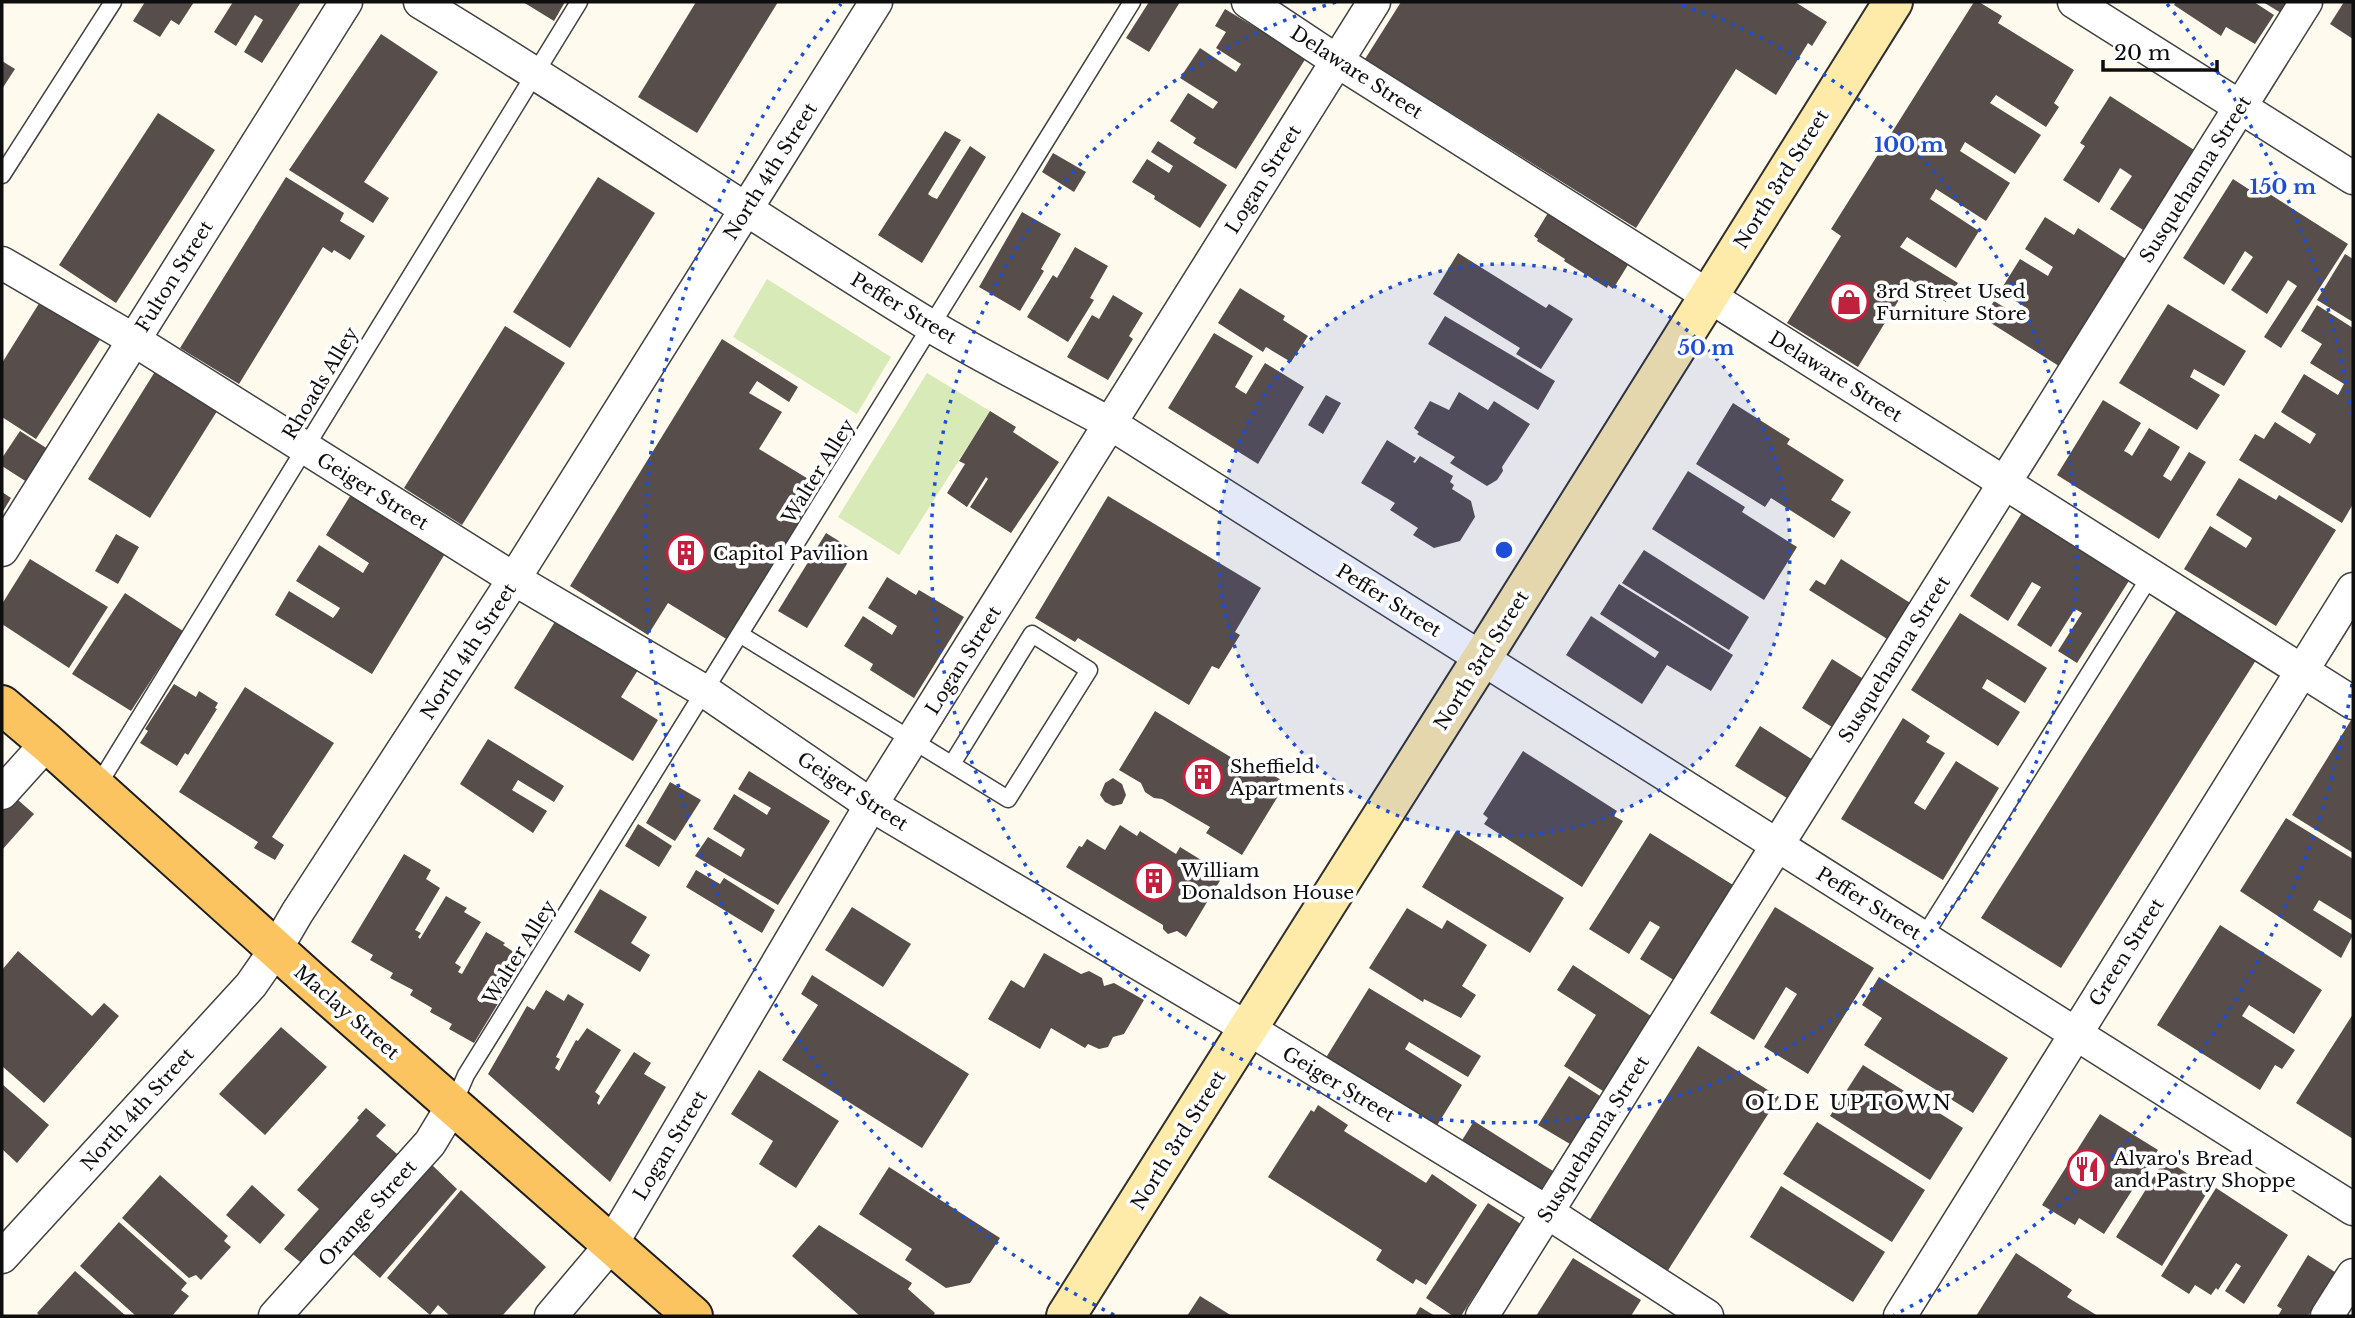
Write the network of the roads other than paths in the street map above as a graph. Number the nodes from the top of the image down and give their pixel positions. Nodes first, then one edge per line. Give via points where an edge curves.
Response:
1 (113, 2) edge
2 (346, 2) edge
3 (420, 2) edge
4 (579, 2) edge
5 (876, 2) edge
6 (1132, 2) edge
7 (1248, 2) edge
8 (1374, 2) edge
9 (1892, 2) edge
10 (2074, 2) edge
11 (2306, 2) edge
12 (1337, 61) junction
13 (535, 72) junction
14 (2240, 107) junction
15 (2, 175) edge
16 (2353, 178) edge
17 (746, 210) junction
18 (2, 263) edge
19 (1708, 295) junction
20 (932, 326) junction
21 (134, 340) junction
22 (1111, 424) junction
23 (305, 448) junction
24 (2004, 483) junction
25 (2, 550) edge
26 (2151, 575) junction
27 (514, 579) junction
28 (2353, 589) edge
29 (741, 635) junction
30 (1482, 658) junction
31 (2302, 671) junction
32 (706, 692) junction
33 (2353, 703) edge
34 (2, 705) edge
35 (913, 740) junction
36 (47, 743) junction
37 (951, 764) junction
38 (96, 787) junction
39 (2, 793) edge
40 (871, 805) junction
41 (1778, 845) junction
42 (1923, 938) junction
43 (276, 949) junction
44 (1249, 1029) junction
45 (2075, 1033) junction
46 (453, 1105) junction
47 (2353, 1209) edge
48 (1547, 1212) junction
49 (611, 1245) junction
50 (2, 1257) edge
51 (2353, 1275) edge
52 (275, 1316) edge
53 (551, 1316) edge
54 (693, 1316) edge
55 (1066, 1316) edge
56 (1482, 1316) edge
57 (1707, 1316) edge
58 (1900, 1316) edge
59 (2327, 1316) edge

1 - 15 lane
2 - 21 street, Fulton Street
3 - 13 street, Peffer Street
4 - 13 lane, Rhoads Alley
5 - 17 street, North 4th Street
6 - 20 lane, Walter Alley
7 - 12 street, Delaware Street
8 - 12 street, Logan Street
9 - 19 main road, North 3rd Street
10 - 14 street
11 - 14 street, Susquehanna Street
12 - 19 street, Delaware Street
12 - 22 street, Logan Street
13 - 17 street, Peffer Street
13 - 23 lane, Rhoads Alley
14 - 16 street
14 - 24 street, Susquehanna Street
17 - 20 street, Peffer Street
17 - 27 street, North 4th Street
18 - 21 street, Geiger Street
19 - 24 street, Delaware Street
19 - 30 main road, North 3rd Street
20 - 22 street, Peffer Street
20 - 29 lane, Walter Alley
21 - 23 street, Geiger Street
21 - 25 street, Fulton Street
22 - 30 street, Peffer Street
22 - 35 street, Logan Street
23 - 27 street, Geiger Street
23 - 38 lane, Rhoads Alley
24 - 26 street, Delaware Street
24 - 41 street, Susquehanna Street
26 - 31 street, Delaware Street
26 - 42 lane
27 - 32 street, Geiger Street
27 - 43 street, North 4th Street
28 - 31 street, Green Street
29 - 32 lane, Walter Alley
29 - 35 lane
30 - 41 street, Peffer Street
30 - 44 main road, North 3rd Street
31 - 33 street, Delaware Street
31 - 45 street, Green Street
32 - 40 street, Geiger Street
32 - 46 lane, Walter Alley via 466,1075
34 - 36 main road, Maclay Street
35 - 37 lane
35 - 40 street, Logan Street
36 - 38 main road, Maclay Street
36 - 39 street
37 - 37 lane via 1008,799 1089,670 1032,634
38 - 43 main road, Maclay Street
40 - 44 street, Geiger Street
40 - 49 street, Logan Street
41 - 42 street, Peffer Street
41 - 48 street, Susquehanna Street
42 - 45 street, Peffer Street
43 - 46 main road, Maclay Street
43 - 50 street, North 4th Street via 251,985
44 - 48 street, Geiger Street
44 - 55 main road, North 3rd Street
45 - 47 street, Peffer Street
45 - 58 street, Green Street
46 - 49 main road, Maclay Street
46 - 52 street, Orange Street via 430,1143
48 - 56 street, Susquehanna Street
48 - 57 street, Geiger Street
49 - 53 street, Logan Street
49 - 54 main road, Maclay Street
51 - 59 street

